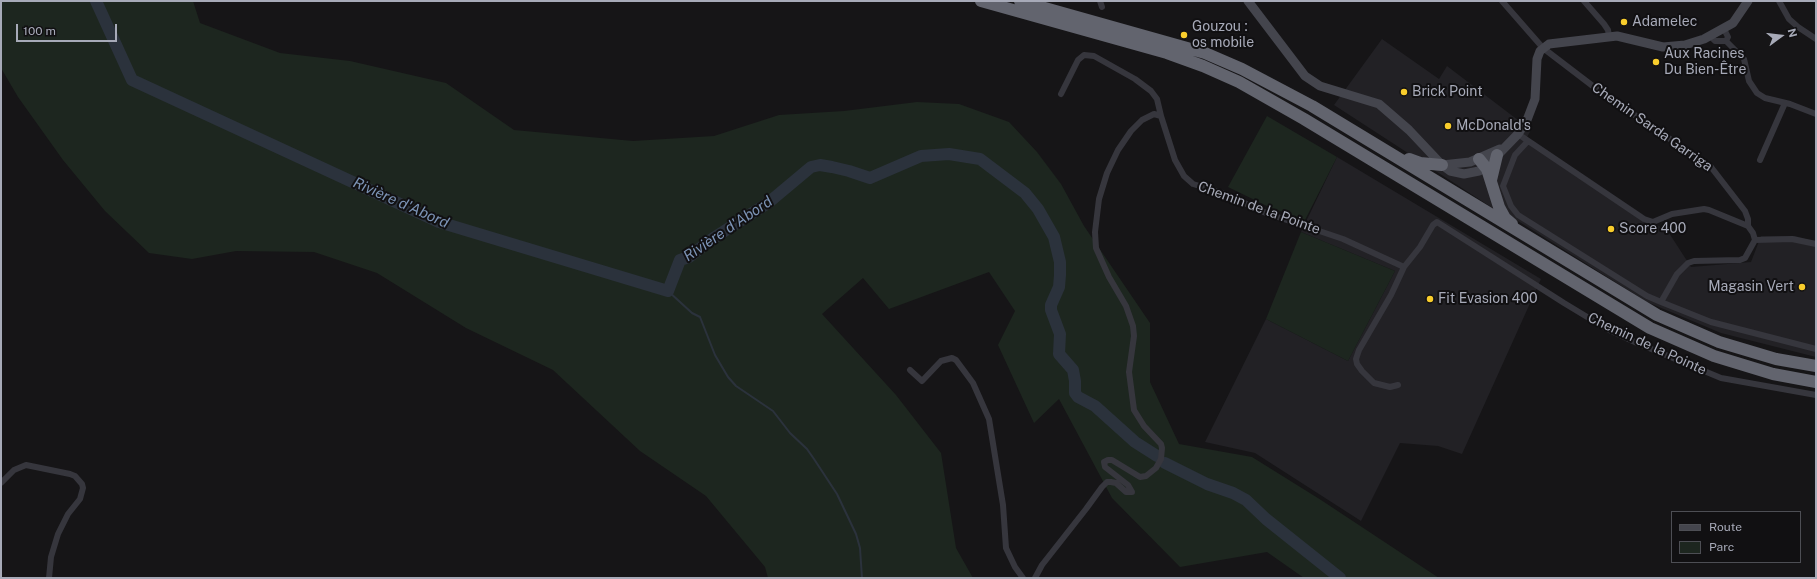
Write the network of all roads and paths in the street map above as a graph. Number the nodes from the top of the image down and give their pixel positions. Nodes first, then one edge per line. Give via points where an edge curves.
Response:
1 (981, 1) edge
2 (1020, 1) edge
3 (1248, 1) edge
4 (1502, 1) edge
5 (1584, 1) edge
6 (1748, 1) edge
7 (1780, 1) edge
8 (1724, 29) junction
9 (1609, 36) junction
10 (1710, 36) junction
11 (1816, 39) edge
12 (1726, 41) junction
13 (1543, 48) junction
14 (1061, 94) dead end
15 (1785, 103) junction
16 (1312, 106) junction
17 (1816, 114) edge
18 (1161, 116) junction
19 (1518, 134) junction
20 (1528, 141) junction
21 (1501, 151) junction
22 (1514, 155) junction
23 (1760, 160) dead end
24 (1482, 163) junction
25 (1442, 165) junction
26 (1491, 180) junction
27 (1748, 226) junction
28 (1755, 240) junction
29 (1816, 244) edge
30 (1404, 267) junction
31 (1661, 302) junction
32 (1638, 304) junction
33 (1816, 349) edge
34 (1816, 366) edge
35 (910, 370) dead end
36 (1816, 382) edge
37 (1398, 385) dead end
38 (1816, 395) edge
39 (1, 483) edge
40 (49, 578) edge
41 (1023, 578) edge
42 (1035, 578) edge

1 - 36 highway via 1167,53 1239,82 1650,328 1714,356 1773,374
2 - 16 highway via 1205,54 1242,69
3 - 25 main road via 1305,76 1320,86 1379,104 1409,130
4 - 13 street, Chemin Sarda Garriga
5 - 9 street via 1608,30
6 - 8 main road via 1737,18
7 - 11 street via 1789,19
8 - 10 main road
8 - 12 street via 1728,37
9 - 10 main road via 1625,37 1663,47 1696,42
9 - 13 main road via 1558,42
10 - 12 street via 1715,41
12 - 15 street via 1744,59 1748,81 1757,93 1765,98
13 - 19 main road via 1537,59 1532,111
13 - 27 street, Chemin Sarda Garriga via 1598,90 1711,167 1745,211
14 - 18 street, Chemin de la Pointe via 1078,60 1084,55 1094,56 1151,91 1157,99
15 - 17 street
15 - 23 street
16 - 25 highway via 1414,161 1426,165
16 - 32 highway
18 - 30 street, Chemin de la Pointe via 1174,160 1184,176 1193,184 1223,193 1266,213 1343,239
18 - 42 street via 1154,114 1142,120 1118,150 1099,199 1095,232 1096,248 1126,306 1133,326 1129,372 1134,410 1160,444 1161,459 1156,468 1146,476 1140,477 1112,460 1104,462 1105,467 1128,485 1132,492 1126,492 1116,483 1107,482 1042,565
19 - 20 street
19 - 21 main road
20 - 22 street
20 - 27 street via 1644,219 1653,222 1672,214 1704,209
21 - 22 street
21 - 24 main road
21 - 26 highway
22 - 31 street via 1503,186 1511,206 1518,215 1633,289
24 - 25 main road via 1473,173 1464,174 1450,171
24 - 26 highway
26 - 32 highway via 1505,218
27 - 28 street, Chemin Sarda Garriga
28 - 29 street via 1792,239
28 - 31 street via 1748,254 1740,260 1688,263 1677,274
30 - 37 street via 1356,359 1362,371 1374,383 1390,387
30 - 38 street, Chemin de la Pointe via 1437,222 1575,310 1637,343 1721,378
31 - 33 street via 1712,322
32 - 34 highway via 1656,315 1719,342 1776,359
35 - 41 street via 922,381 942,362 952,358 973,383 989,419 1003,505 1006,548
39 - 40 street via 14,470 26,465 70,474 80,480 83,488 80,499 68,514 58,534 51,557

